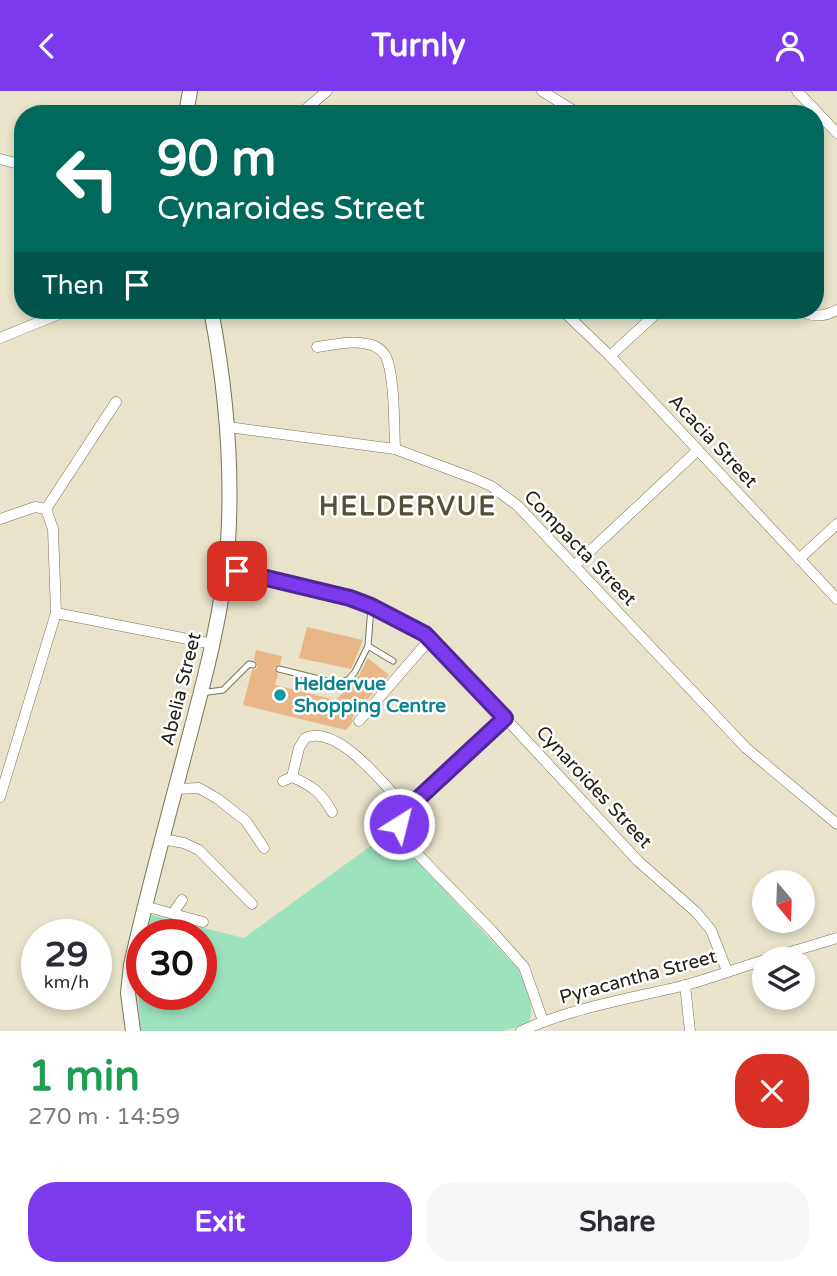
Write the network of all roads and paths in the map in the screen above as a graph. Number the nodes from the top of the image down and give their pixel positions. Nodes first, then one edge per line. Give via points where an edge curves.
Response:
1 (327, 91) edge
2 (542, 91) edge
3 (797, 91) edge
4 (311, 105) edge
5 (565, 105) edge
6 (810, 105) edge
7 (824, 119) edge
8 (837, 133) edge
9 (47, 319) edge
10 (213, 319) edge
11 (571, 319) edge
12 (650, 319) edge
13 (0, 338) edge
14 (317, 347) dead end
15 (610, 356) junction
16 (116, 402) dead end
17 (228, 427) junction
18 (395, 449) junction
19 (698, 450) junction
20 (46, 509) junction
21 (0, 519) edge
22 (837, 524) edge
23 (799, 559) junction
24 (574, 566) junction
25 (225, 569) junction
26 (837, 599) edge
27 (371, 606) junction
28 (57, 613) junction
29 (431, 638) junction
30 (213, 644) junction
31 (368, 646) junction
32 (393, 661) dead end
33 (253, 664) dead end
34 (279, 669) dead end
35 (201, 693) junction
36 (505, 718) junction
37 (359, 721) dead end
38 (176, 789) junction
39 (0, 797) edge
40 (407, 809) junction
41 (332, 812) dead end
42 (837, 824) edge
43 (162, 839) junction
44 (264, 848) dead end
45 (182, 900) dead end
46 (253, 904) dead end
47 (144, 906) junction
48 (173, 913) junction
49 (193, 919) edge
50 (837, 938) edge
51 (807, 947) edge
52 (752, 963) edge
53 (727, 971) junction
54 (685, 985) junction
55 (543, 1021) junction
56 (133, 1031) edge
57 (521, 1031) edge
58 (690, 1031) edge

1 - 4 street
2 - 5 street
3 - 6 street
7 - 8 street
9 - 13 street
10 - 17 street, Abelia Street
11 - 15 street, Acacia Street
12 - 15 street
14 - 18 street via 358,342 376,347 386,357
15 - 19 street, Acacia Street
16 - 20 street
17 - 18 street, Compacta Street
17 - 25 street, Abelia Street
18 - 24 street, Compacta Street via 491,486 518,506
19 - 23 street, Acacia Street
19 - 24 street
20 - 21 street via 24,509
20 - 28 street via 53,529
22 - 23 street
23 - 26 street, Acacia Street
24 - 42 street, Compacta Street via 746,748
25 - 27 street, Cynaroides Street via 334,593
25 - 30 street, Abelia Street
27 - 29 street, Cynaroides Street
27 - 31 lane
28 - 30 street
28 - 39 street
29 - 36 street, Cynaroides Street
29 - 37 street
30 - 35 street, Abelia Street
31 - 32 lane
31 - 34 lane via 352,677 341,683
33 - 35 lane via 221,691
35 - 38 street, Abelia Street
36 - 40 street
36 - 53 street, Cynaroides Street via 638,861 696,912 711,930
38 - 43 street, Abelia Street
38 - 44 street via 199,788 218,799 246,821
40 - 41 street via 344,745 324,736 309,736 287,779 314,787
40 - 55 street via 399,824 402,838 524,967
43 - 46 street via 199,850
43 - 47 street, Abelia Street
45 - 48 street
47 - 48 street
47 - 56 street, Abelia Street via 128,993
48 - 49 street
50 - 51 street, Pyracantha Street
52 - 53 street, Pyracantha Street
53 - 54 street, Pyracantha Street
54 - 55 street, Pyracantha Street
54 - 58 street
55 - 57 street, Pyracantha Street

